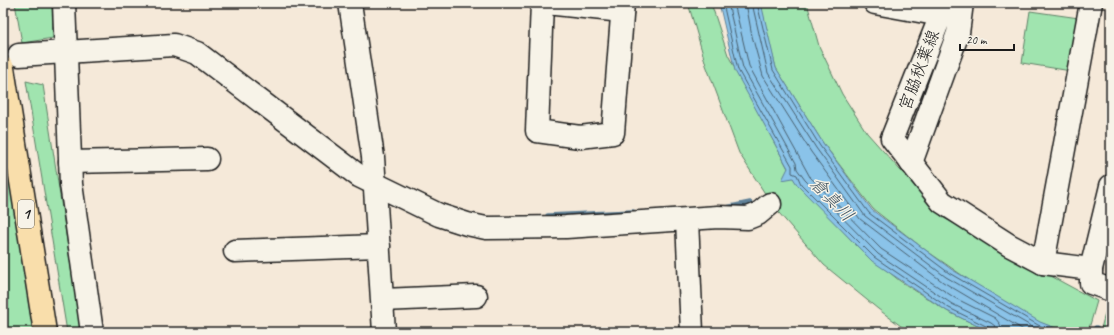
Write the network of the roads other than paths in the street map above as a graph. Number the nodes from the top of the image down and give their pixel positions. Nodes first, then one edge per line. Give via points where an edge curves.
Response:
1 (64, 3) edge
2 (350, 3) edge
3 (542, 3) edge
4 (546, 3) edge
5 (875, 3) edge
6 (962, 3) edge
7 (1091, 3) edge
8 (622, 7) edge
9 (944, 9) edge
10 (66, 51) junction
11 (11, 61) edge
12 (207, 159) dead end
13 (70, 162) junction
14 (911, 164) junction
15 (375, 185) junction
16 (1111, 186) edge
17 (770, 204) dead end
18 (687, 220) junction
19 (379, 246) junction
20 (235, 251) dead end
21 (1043, 263) junction
22 (1091, 269) junction
23 (1111, 290) edge
24 (476, 296) dead end
25 (382, 300) junction
26 (45, 332) edge
27 (92, 332) edge
28 (384, 332) edge
29 (692, 332) edge

1 - 10 street
2 - 15 street
3 - 8 street via 536,131 580,137 613,133
4 - 8 street
5 - 9 street
6 - 14 street via 958,33
7 - 21 street
9 - 14 street, 宮脇秋葉線 via 892,138
10 - 11 street
10 - 13 street
10 - 15 street via 174,45 197,52 359,176
11 - 26 highway, 1 via 8,97
12 - 13 street
13 - 27 street
14 - 21 street via 942,202 1009,245
15 - 18 street via 439,215 486,228 566,227
15 - 19 street
16 - 22 street
17 - 18 street via 748,218
18 - 29 street
19 - 20 street
19 - 25 street
21 - 22 street
22 - 23 street via 1091,283
24 - 25 street
25 - 28 street

